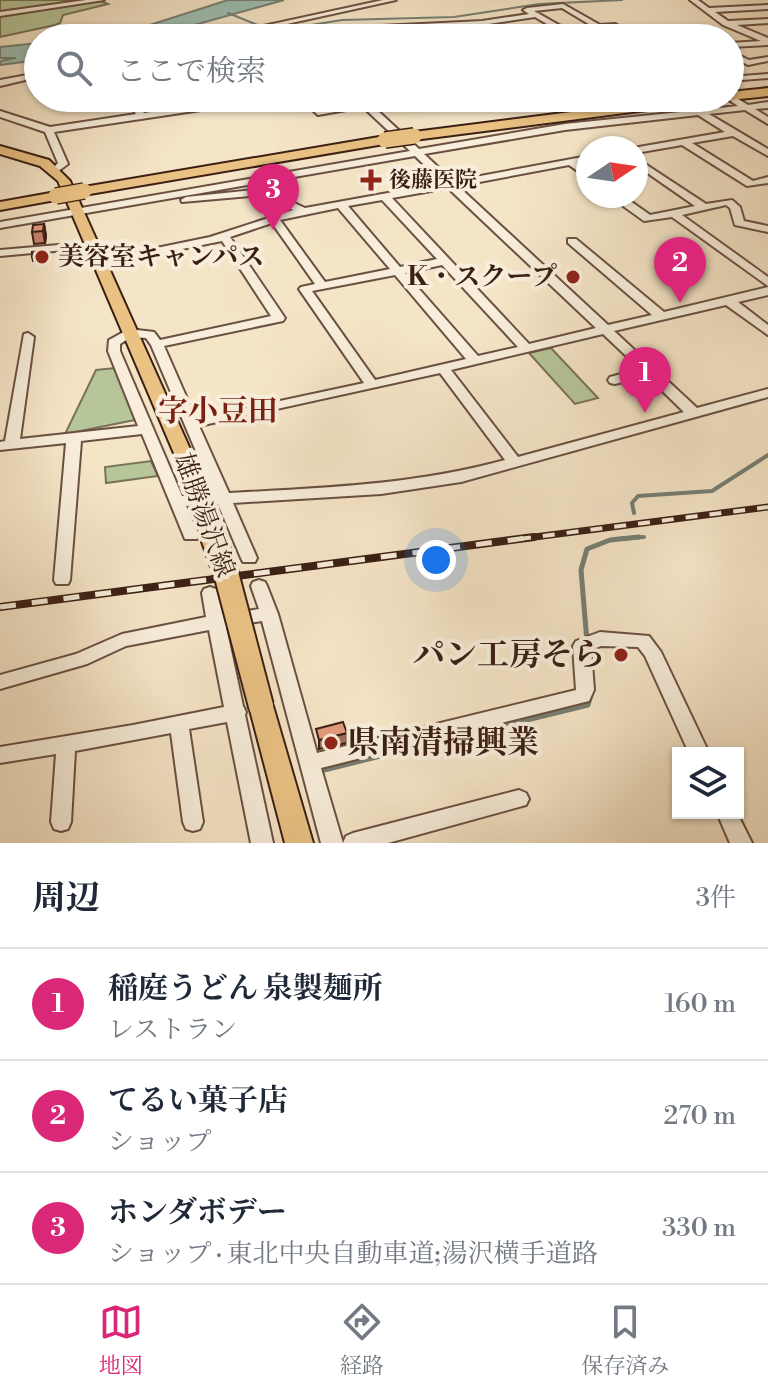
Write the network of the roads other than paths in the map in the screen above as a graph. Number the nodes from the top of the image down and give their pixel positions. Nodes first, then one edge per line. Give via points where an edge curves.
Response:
1 (101, 0) edge
2 (393, 0) edge
3 (693, 1) edge
4 (768, 7) edge
5 (706, 10) junction
6 (0, 14) edge
7 (536, 15) junction
8 (768, 21) edge
9 (726, 23) joint
10 (316, 24) edge
11 (456, 24) edge
12 (552, 24) edge
13 (593, 24) edge
14 (744, 31) edge
15 (768, 42) edge
16 (744, 44) edge
17 (768, 59) edge
18 (744, 61) edge
19 (768, 76) edge
20 (744, 78) edge
21 (24, 79) edge
22 (0, 83) edge
23 (768, 92) edge
24 (744, 99) edge
25 (747, 100) junction
26 (744, 101) edge
27 (768, 105) edge
28 (139, 112) edge
29 (167, 112) edge
30 (373, 112) edge
31 (601, 112) edge
32 (699, 112) joint
33 (0, 114) edge
34 (141, 116) junction
35 (768, 121) edge
36 (49, 130) junction
37 (733, 133) junction
38 (684, 142) junction
39 (648, 148) edge
40 (0, 150) edge
41 (413, 151) junction
42 (768, 153) edge
43 (576, 161) edge
44 (570, 162) junction
45 (576, 166) edge
46 (57, 169) junction
47 (648, 169) edge
48 (768, 180) edge
49 (449, 184) junction
50 (384, 196) junction
51 (186, 200) dead end
52 (340, 204) junction
53 (0, 206) edge
54 (704, 207) junction
55 (633, 208) edge
56 (78, 210) junction
57 (303, 211) junction
58 (674, 214) junction
59 (274, 218) junction
60 (0, 225) edge
61 (768, 229) edge
62 (224, 236) junction
63 (572, 241) dead end
64 (94, 245) junction
65 (0, 253) edge
66 (446, 261) junction
67 (102, 262) junction
68 (399, 270) junction
69 (768, 282) edge
70 (322, 286) junction
71 (764, 296) edge
72 (729, 301) junction
73 (662, 317) junction
74 (605, 331) junction
75 (768, 331) edge
76 (129, 333) junction
77 (28, 337) dead end
78 (157, 344) junction
79 (527, 349) junction
80 (475, 361) junction
81 (443, 368) junction
82 (649, 371) junction
83 (615, 380) dead end
84 (372, 385) junction
85 (768, 393) edge
86 (694, 413) junction
87 (191, 424) junction
88 (148, 429) junction
89 (74, 437) junction
90 (6, 445) edge
91 (515, 463) junction
92 (222, 498) junction
93 (178, 501) junction
94 (191, 535) dead end
95 (249, 558) dead end
96 (62, 580) dead end
97 (259, 586) dead end
98 (210, 593) dead end
99 (269, 614) junction
100 (219, 623) junction
101 (0, 682) edge
102 (237, 712) junction
103 (179, 724) junction
104 (66, 744) junction
105 (696, 747) edge
106 (0, 755) edge
107 (309, 763) junction
108 (519, 799) dead end
109 (730, 819) edge
110 (61, 822) dead end
111 (193, 822) dead end
112 (262, 843) edge
113 (299, 843) edge
114 (332, 843) edge
115 (353, 843) edge
116 (741, 843) edge

1 - 6 street
2 - 10 street
3 - 5 street
4 - 5 street
5 - 9 street
7 - 11 street
7 - 12 street
7 - 13 street via 527,10 563,6
8 - 9 street
14 - 15 street
15 - 16 street
17 - 18 street
19 - 20 street
21 - 22 street
23 - 25 highway
24 - 25 highway
25 - 26 street
25 - 27 street
25 - 35 street
28 - 34 street
29 - 34 street
30 - 41 street
31 - 53 highway, bridge via 385,140
32 - 37 street
32 - 41 street
33 - 36 street
34 - 36 street
36 - 46 street via 62,157
37 - 38 street
37 - 42 street
38 - 39 street
38 - 48 street via 751,184
40 - 46 main road
41 - 49 street
41 - 56 street
43 - 44 street
44 - 45 street
44 - 49 street
46 - 56 main road, 雄勝湯沢線
47 - 54 street
49 - 50 street
49 - 74 street
50 - 52 street
50 - 66 street
51 - 57 street via 264,192
52 - 57 street
52 - 68 street
54 - 58 street
54 - 61 street via 728,202 739,223
55 - 58 street via 648,219
56 - 60 street
56 - 64 main road, 雄勝湯沢線
57 - 59 street
58 - 69 street
59 - 62 street
59 - 70 street
62 - 67 street
62 - 78 street via 279,318
63 - 73 street
64 - 65 street
64 - 67 main road, 雄勝湯沢線
66 - 68 street
66 - 79 street
67 - 76 main road, 雄勝湯沢線
68 - 70 street
68 - 80 street
70 - 84 street via 305,289
71 - 72 street
72 - 73 street
72 - 75 street
73 - 74 street
74 - 79 street
74 - 82 street
76 - 78 street via 150,335
76 - 88 street via 113,343 114,351
76 - 113 main road, 雄勝湯沢線, bridge via 185,458 226,573
77 - 90 street
78 - 87 street
79 - 80 street
80 - 81 street
81 - 84 street
81 - 91 street
82 - 83 street
82 - 86 street
84 - 87 street
85 - 86 street
86 - 91 street
87 - 92 street
88 - 89 street
88 - 93 street
89 - 90 street
89 - 96 street
91 - 92 street via 381,489
92 - 93 street
92 - 95 street
93 - 94 street
97 - 99 street
98 - 100 street
99 - 100 street
99 - 107 street
100 - 101 street via 131,637 81,659
100 - 102 street
102 - 103 street
102 - 112 street
103 - 104 street
103 - 111 street
104 - 106 street
104 - 110 street
105 - 107 street via 643,641 600,639 582,646 582,696
107 - 114 street
108 - 115 street
109 - 116 street

